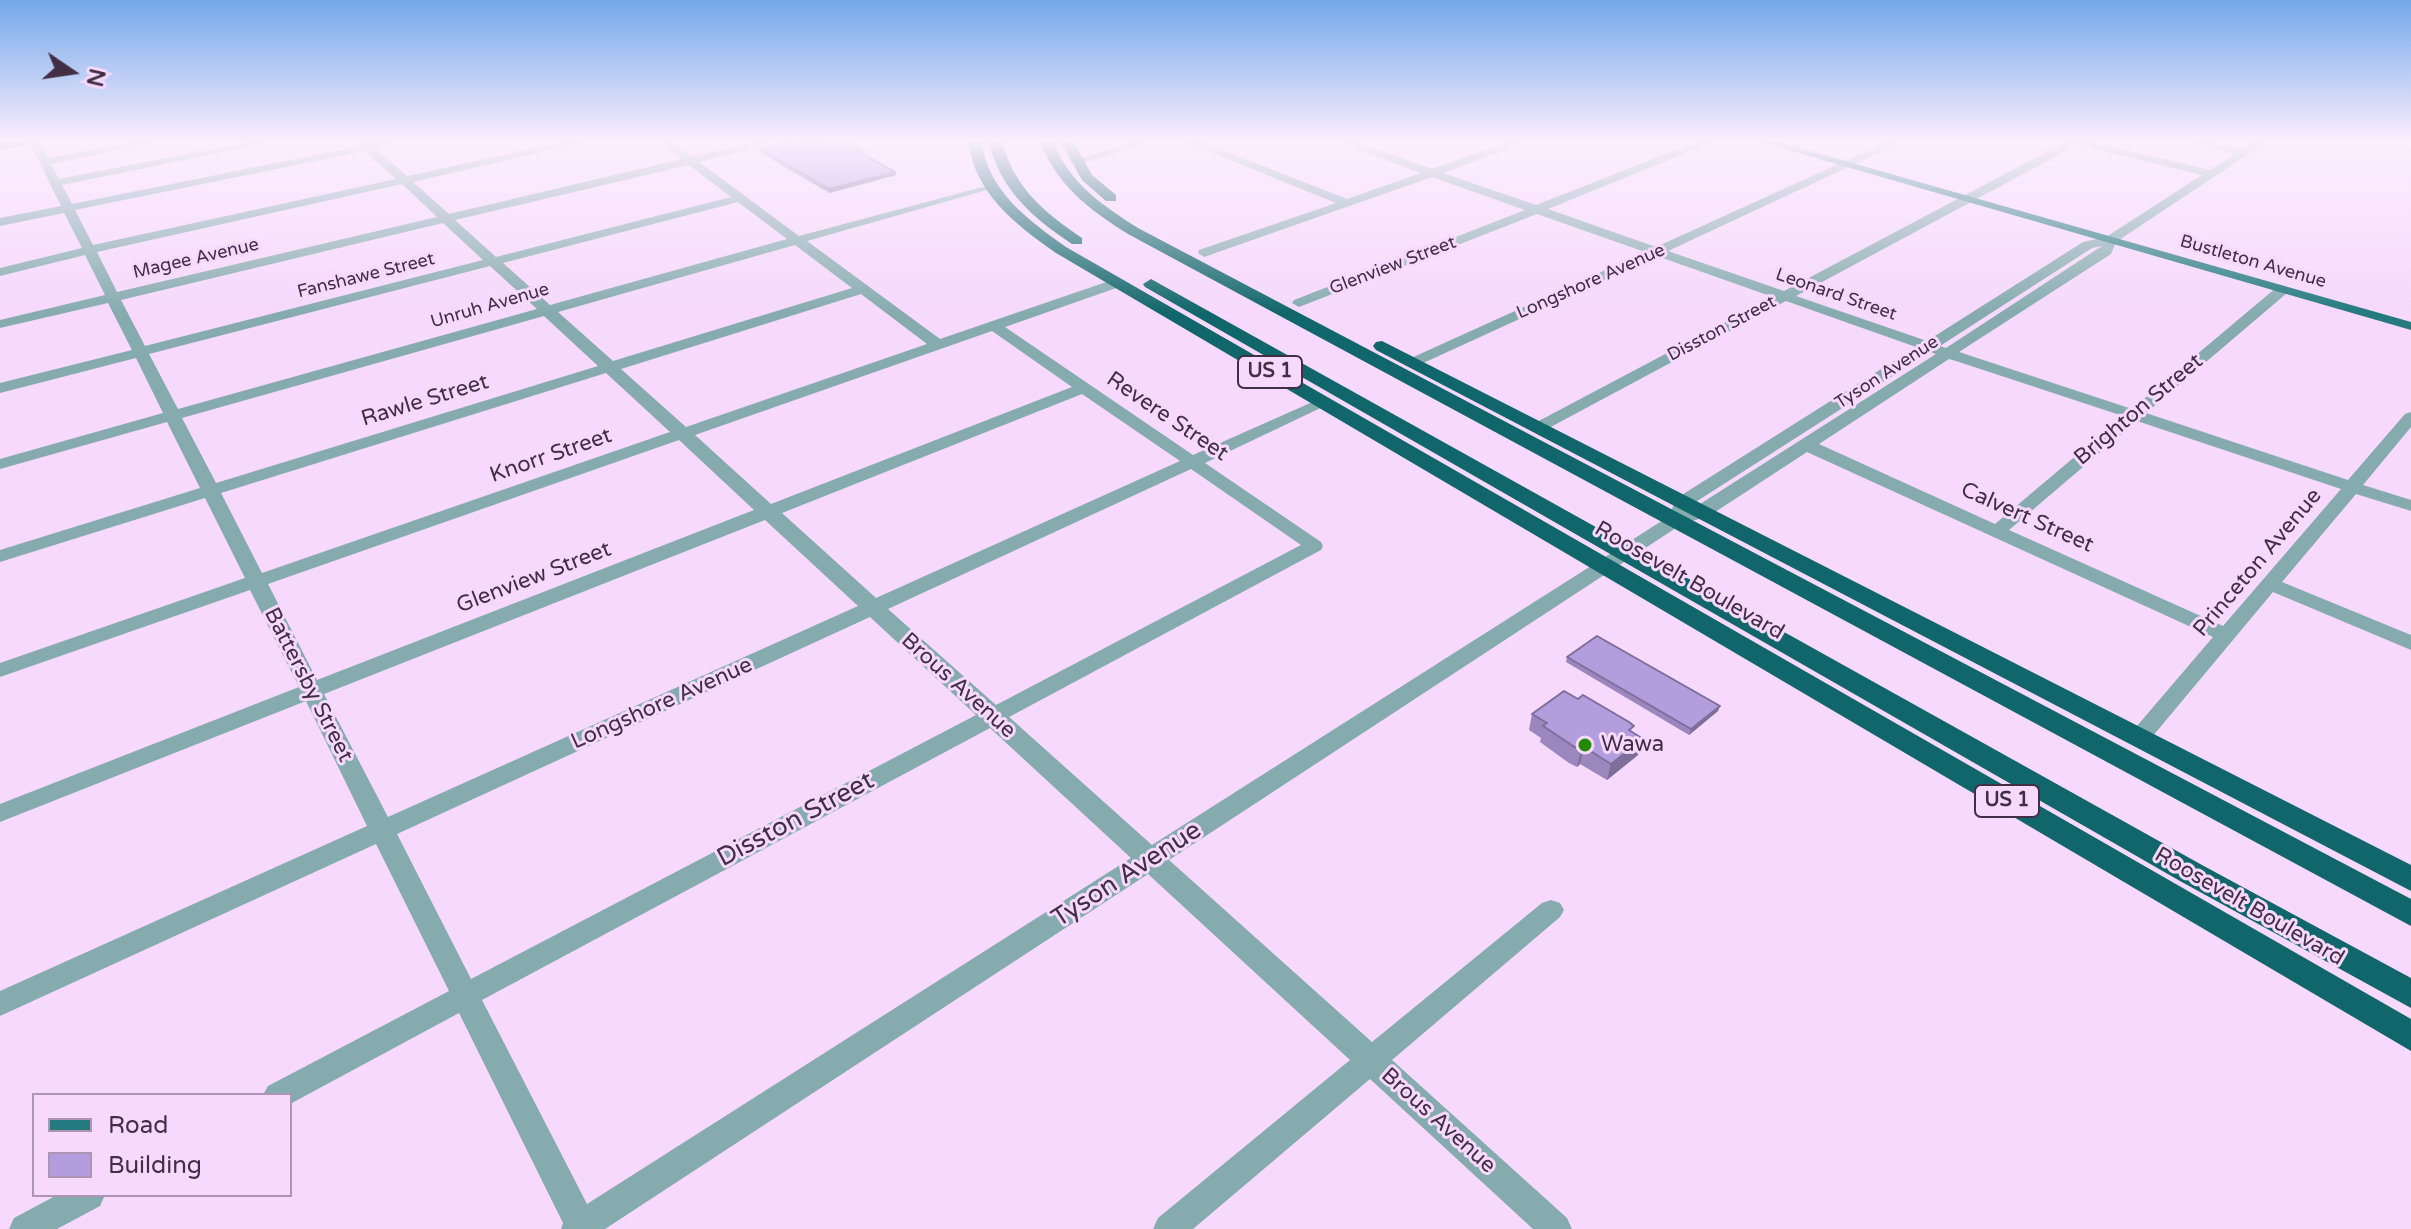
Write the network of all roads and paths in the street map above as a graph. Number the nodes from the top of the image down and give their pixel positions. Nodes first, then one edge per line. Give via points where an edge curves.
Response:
1 (63, 198) edge
2 (116, 198) edge
3 (326, 198) edge
4 (423, 198) edge
5 (533, 198) edge
6 (739, 198) edge
7 (740, 198) edge
8 (946, 198) edge
9 (1002, 198) edge
10 (1025, 198) edge
11 (1088, 198) edge
12 (1112, 198) edge
13 (1335, 198) edge
14 (1360, 198) edge
15 (1503, 198) edge
16 (1565, 198) edge
17 (1774, 198) edge
18 (1960, 198) edge
19 (1969, 198) edge
20 (2174, 198) edge
21 (1966, 200) junction
22 (1347, 203) junction
23 (68, 209) junction
24 (1536, 210) junction
25 (446, 219) junction
26 (0, 222) edge
27 (797, 240) junction
28 (2110, 240) junction
29 (89, 251) junction
30 (1657, 252) junction
31 (1204, 253) junction
32 (493, 262) junction
33 (0, 272) edge
34 (1117, 283) junction
35 (862, 289) junction
36 (2282, 290) junction
37 (1785, 296) junction
38 (112, 297) junction
39 (1299, 303) junction
40 (547, 311) junction
41 (0, 324) edge
42 (994, 326) junction
43 (2411, 326) edge
44 (938, 345) junction
45 (1929, 347) junction
46 (140, 352) junction
47 (1950, 354) junction
48 (1414, 362) junction
49 (609, 368) junction
50 (1085, 387) junction
51 (0, 388) edge
52 (1323, 403) junction
53 (2133, 415) junction
54 (172, 416) junction
55 (2411, 417) edge
56 (1813, 420) junction
57 (1539, 427) junction
58 (1831, 428) junction
59 (681, 434) junction
60 (1806, 445) junction
61 (1194, 462) junction
62 (0, 464) edge
63 (2353, 487) junction
64 (210, 490) junction
65 (2411, 506) edge
66 (1687, 511) junction
67 (767, 512) junction
68 (1997, 531) junction
69 (1314, 546) joint
70 (0, 556) edge
71 (1615, 559) junction
72 (256, 582) junction
73 (2269, 583) junction
74 (872, 608) junction
75 (1859, 618) junction
76 (2228, 636) junction
77 (2411, 643) edge
78 (0, 670) edge
79 (311, 691) junction
80 (992, 717) junction
81 (2139, 738) junction
82 (0, 813) edge
83 (382, 831) junction
84 (1149, 860) junction
85 (2411, 879) edge
86 (1551, 910) dead end
87 (2411, 914) edge
88 (2411, 994) edge
89 (466, 996) junction
90 (0, 1004) edge
91 (2411, 1036) edge
92 (1371, 1060) junction
93 (282, 1093) edge
94 (85, 1197) edge
95 (581, 1228) edge
96 (25, 1229) edge
97 (1169, 1229) edge
98 (1556, 1229) edge

1 - 23 street, Battersby Street
2 - 23 street
3 - 29 street
4 - 25 street, Brous Avenue
5 - 25 street, Magee Avenue
6 - 32 street, Fanshawe Street
7 - 27 street
8 - 27 street, Unruh Avenue
9 - 34 highway, Roosevelt Boulevard / US 1 via 1032,229
10 - 71 highway, Roosevelt Boulevard / US 1 via 1083,245
11 - 66 highway, Roosevelt Boulevard / US 1 via 1133,231
12 - 31 highway, Roosevelt Boulevard / US 1
13 - 22 street
14 - 22 street
15 - 24 street, Leonard Street
16 - 24 street, Glenview Street
17 - 30 street, Longshore Avenue
18 - 21 main road, Bustleton Avenue
19 - 21 street, Disston Street
20 - 28 street, Tyson Avenue
21 - 28 main road, Bustleton Avenue
21 - 37 street, Disston Street
22 - 31 street
23 - 26 street
23 - 29 street, Battersby Street
24 - 30 street, Leonard Street
24 - 39 street, Glenview Street
25 - 32 street, Brous Avenue
25 - 38 street, Magee Avenue
27 - 35 street
27 - 40 street, Unruh Avenue
28 - 36 main road, Bustleton Avenue
28 - 45 street, Tyson Avenue via 2088,245
28 - 47 street, Tyson Avenue via 2106,251
29 - 33 street
29 - 38 street, Battersby Street
30 - 37 street, Leonard Street
30 - 48 street, Longshore Avenue
31 - 39 highway, Roosevelt Boulevard / US 1
32 - 40 street, Brous Avenue
32 - 46 street, Fanshawe Street
34 - 42 street, Knorr Street
34 - 52 highway, Roosevelt Boulevard / US 1
35 - 44 street
35 - 49 street, Rawle Street
36 - 43 main road, Bustleton Avenue
36 - 53 street, Brighton Street
37 - 45 street, Leonard Street
37 - 57 street, Disston Street
38 - 41 street, Magee Avenue
38 - 46 street, Battersby Street
39 - 48 highway, Roosevelt Boulevard / US 1
40 - 49 street, Brous Avenue
40 - 54 street, Unruh Avenue
42 - 44 street, Knorr Street
42 - 50 street, Revere Street
44 - 59 street, Knorr Street
45 - 47 street, Leonard Street
45 - 56 street, Tyson Avenue
46 - 51 street, Fanshawe Street
46 - 54 street, Battersby Street
47 - 53 street, Leonard Street
47 - 58 street, Tyson Avenue
48 - 57 highway, Roosevelt Boulevard / US 1
49 - 59 street, Brous Avenue
49 - 64 street, Rawle Street
50 - 61 street, Revere Street
50 - 67 street, Glenview Street
52 - 61 street, Longshore Avenue
52 - 71 highway, Roosevelt Boulevard / US 1
53 - 63 street, Leonard Street
53 - 68 street, Brighton Street
54 - 62 street, Unruh Avenue
54 - 64 street, Battersby Street
55 - 63 street, Princeton Avenue
56 - 58 street
56 - 66 street, Tyson Avenue
57 - 66 highway, Roosevelt Boulevard / US 1
58 - 60 street, Tyson Avenue
59 - 67 street, Brous Avenue
59 - 72 street, Knorr Street
60 - 66 street, Tyson Avenue
60 - 68 street, Calvert Street
61 - 69 street, Revere Street
61 - 74 street, Longshore Avenue
63 - 65 street, Leonard Street
63 - 73 street, Princeton Avenue
64 - 70 street, Rawle Street
64 - 72 street, Battersby Street
66 - 71 street, Tyson Avenue
66 - 75 highway, Roosevelt Boulevard / US 1
66 - 81 highway, Roosevelt Boulevard / US 1
67 - 74 street, Brous Avenue
67 - 79 street, Glenview Street
68 - 76 street, Calvert Street
69 - 80 street, Disston Street
71 - 84 street, Tyson Avenue
71 - 88 highway, Roosevelt Boulevard / US 1
71 - 91 highway, Roosevelt Boulevard / US 1
72 - 78 street, Knorr Street
72 - 79 street, Battersby Street
73 - 76 street, Princeton Avenue
73 - 77 street
74 - 80 street, Brous Avenue
74 - 83 street, Longshore Avenue
75 - 81 highway
75 - 87 highway, Roosevelt Boulevard / US 1
76 - 81 street, Princeton Avenue
79 - 82 street, Glenview Street
79 - 83 street, Battersby Street
80 - 84 street, Brous Avenue
80 - 89 street, Disston Street
81 - 85 highway, Roosevelt Boulevard / US 1
83 - 89 street, Battersby Street
83 - 90 street, Longshore Avenue
84 - 92 street, Brous Avenue
84 - 95 street, Tyson Avenue
86 - 92 street
89 - 93 street, Disston Street
89 - 95 street, Battersby Street
92 - 97 street
92 - 98 street, Brous Avenue
94 - 96 street

